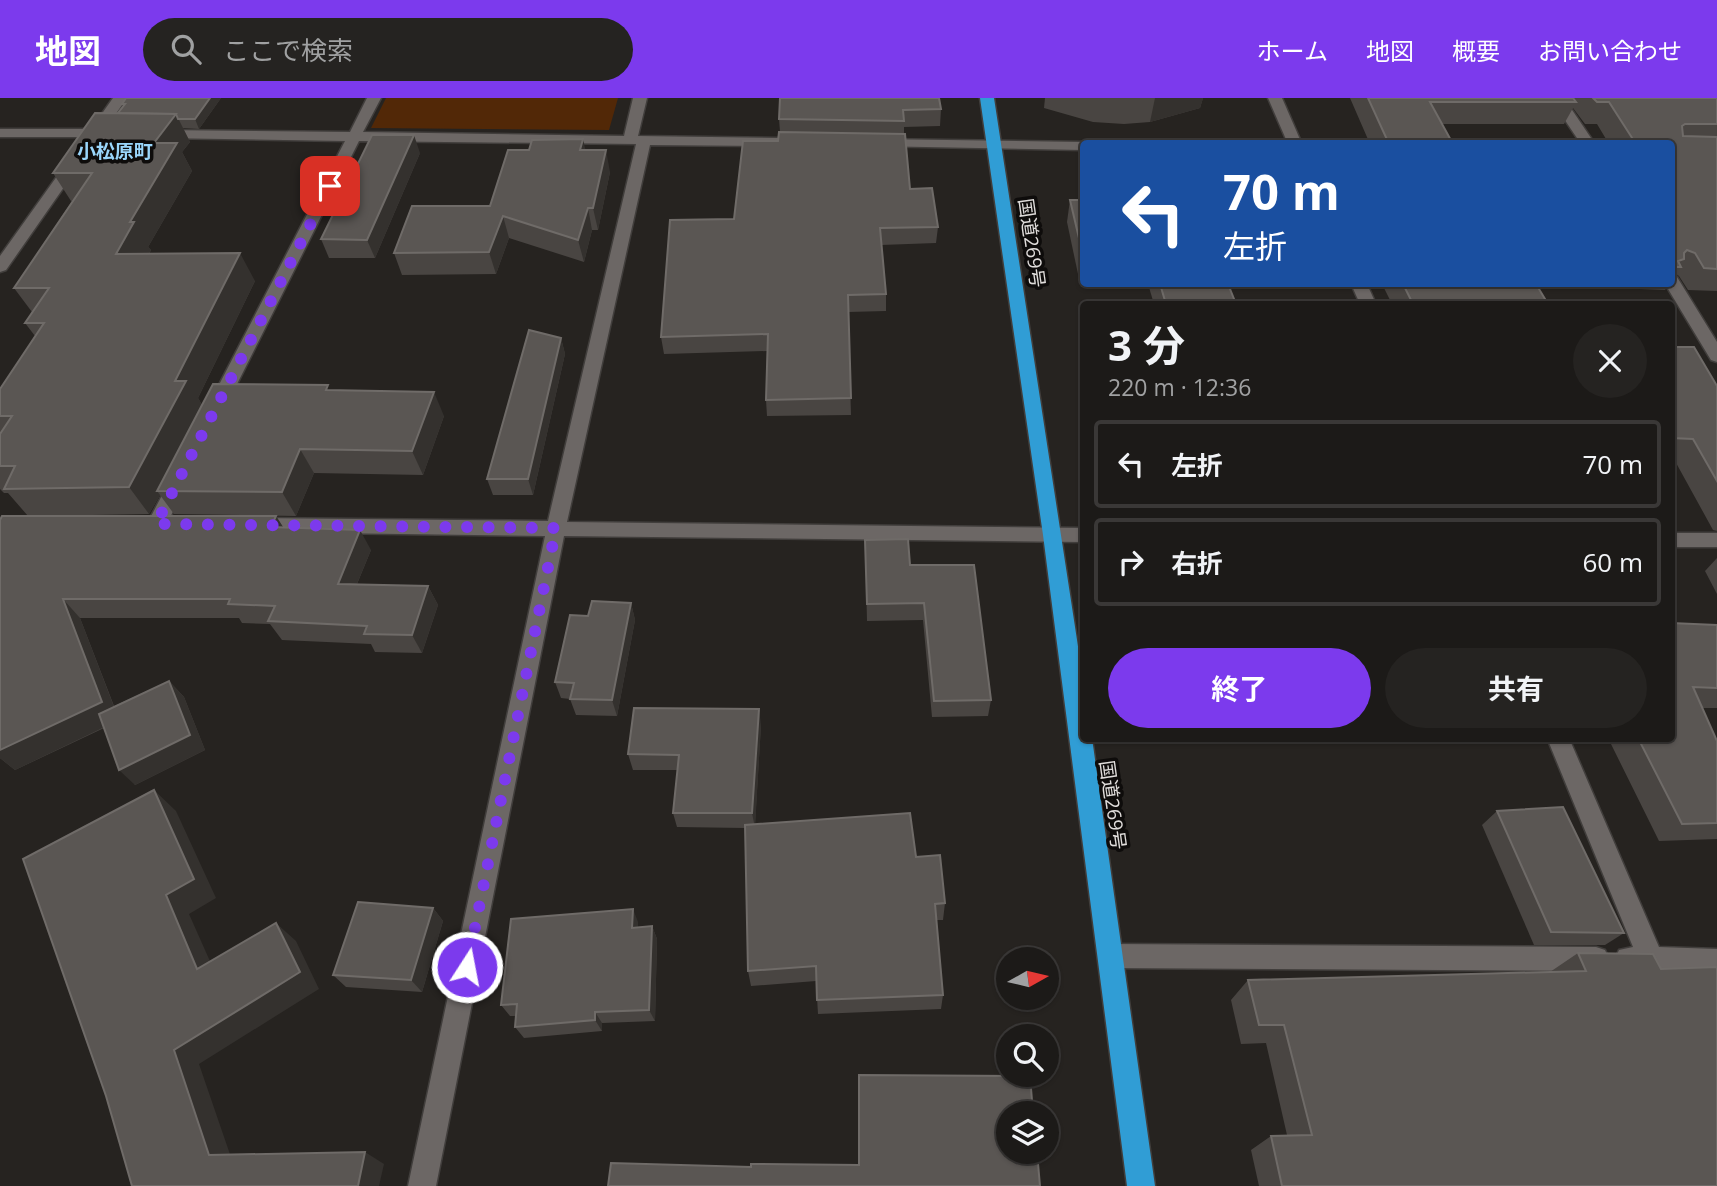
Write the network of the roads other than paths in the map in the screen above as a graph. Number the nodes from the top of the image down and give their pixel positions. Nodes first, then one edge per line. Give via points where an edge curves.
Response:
1 (120, 98) edge
2 (374, 98) edge
3 (640, 98) edge
4 (987, 98) edge
5 (1275, 98) edge
6 (1557, 98) edge
7 (0, 133) edge
8 (95, 133) junction
9 (122, 133) edge
10 (149, 134) edge
11 (355, 138) junction
12 (637, 139) junction
13 (1293, 140) edge
14 (1585, 140) edge
15 (792, 142) edge
16 (860, 143) edge
17 (995, 145) junction
18 (1080, 146) edge
19 (0, 267) edge
20 (1675, 287) edge
21 (1717, 356) edge
22 (208, 424) edge
23 (188, 461) edge
24 (184, 524) edge
25 (239, 524) edge
26 (556, 528) junction
27 (1053, 535) junction
28 (1080, 535) edge
29 (1675, 540) edge
30 (1717, 540) edge
31 (1080, 731) edge
32 (1082, 742) edge
33 (1560, 742) edge
34 (1111, 956) junction
35 (1651, 959) junction
36 (1717, 961) edge
37 (422, 1186) edge
38 (1141, 1186) edge

1 - 8 street
2 - 11 street
3 - 12 street
4 - 17 highway, 国道269号
5 - 13 street
6 - 14 street
7 - 8 street
8 - 9 street
8 - 19 street
10 - 11 street
11 - 12 street
11 - 22 street
12 - 15 street
12 - 26 street
16 - 17 street
17 - 18 street
17 - 27 highway, 国道269号
20 - 21 street
23 - 24 street via 150,524
25 - 26 street
26 - 27 street
26 - 37 street
27 - 28 street
27 - 31 highway, 国道269号
29 - 30 street
32 - 34 highway, 国道269号
33 - 35 street
34 - 35 street
34 - 38 highway, 国道269号
35 - 36 street

